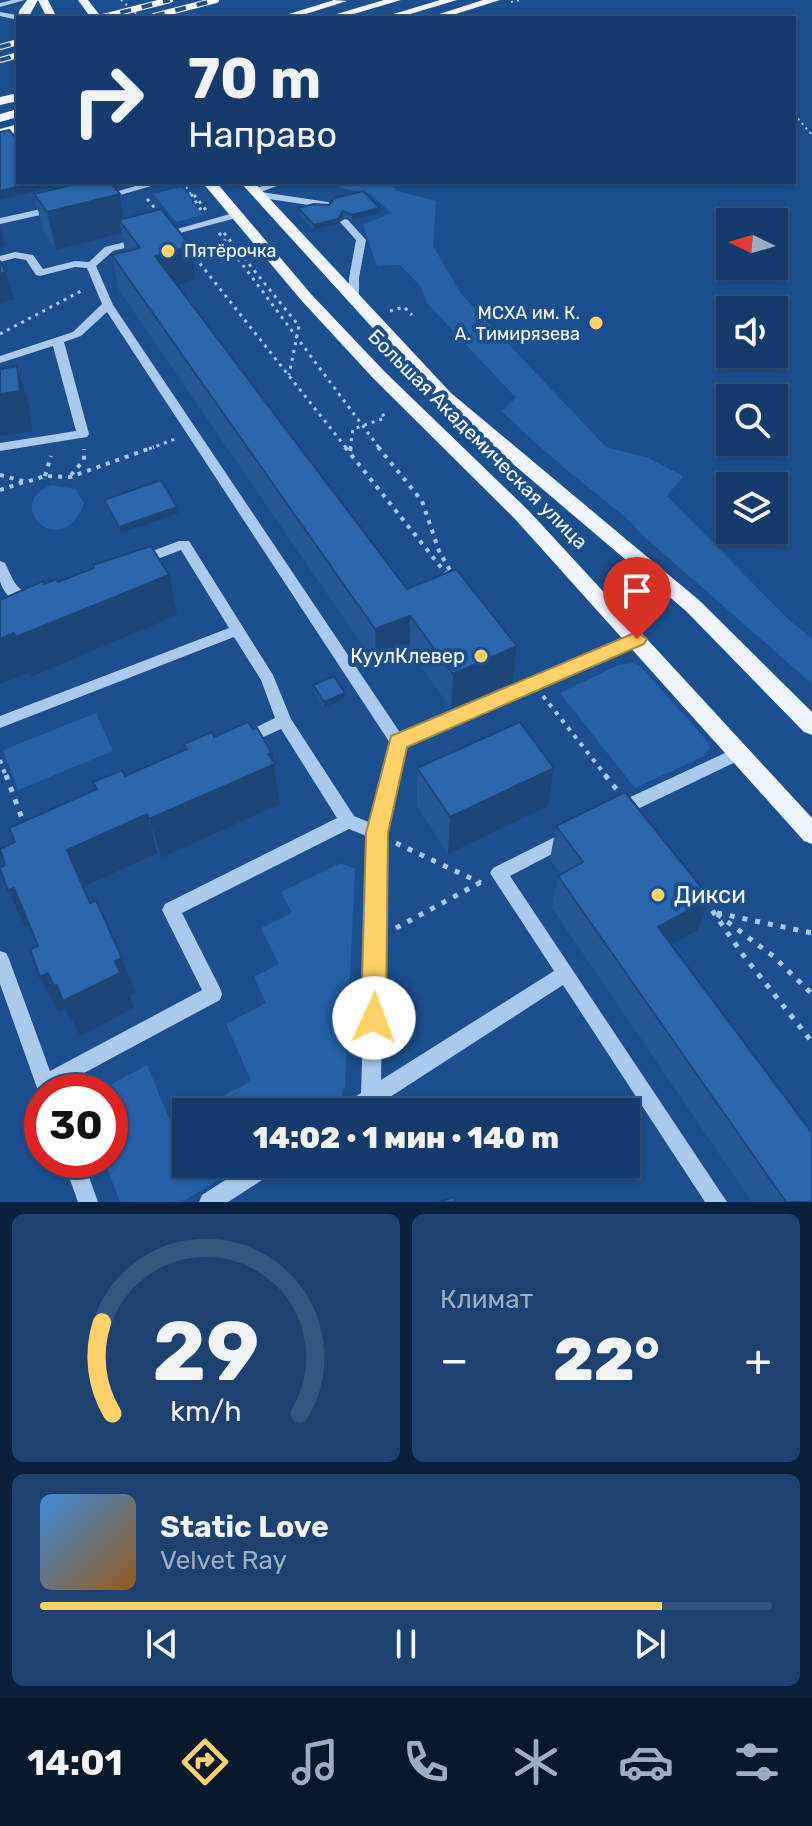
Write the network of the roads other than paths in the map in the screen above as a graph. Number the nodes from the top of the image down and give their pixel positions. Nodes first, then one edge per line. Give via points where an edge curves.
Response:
1 (21, 0) edge
2 (83, 0) edge
3 (346, 0) edge
4 (396, 0) edge
5 (452, 0) edge
6 (495, 0) edge
7 (0, 5) edge
8 (95, 15) edge
9 (288, 16) edge
10 (336, 16) edge
11 (392, 16) edge
12 (437, 16) edge
13 (152, 184) edge
14 (211, 184) edge
15 (273, 184) edge
16 (252, 189) edge
17 (96, 198) edge
18 (328, 205) edge
19 (68, 206) edge
20 (237, 215) junction
21 (0, 221) edge
22 (345, 222) edge
23 (0, 259) edge
24 (91, 265) junction
25 (354, 302) junction
26 (108, 305) junction
27 (58, 342) junction
28 (0, 360) edge
29 (0, 447) edge
30 (0, 566) edge
31 (125, 566) edge
32 (52, 594) edge
33 (238, 630) junction
34 (637, 639) junction
35 (284, 721) junction
36 (0, 722) edge
37 (812, 726) edge
38 (398, 742) junction
39 (227, 747) edge
40 (740, 752) junction
41 (603, 819) edge
42 (348, 821) junction
43 (578, 832) edge
44 (377, 833) junction
45 (812, 834) edge
46 (0, 959) edge
47 (565, 974) junction
48 (41, 1074) edge
49 (71, 1074) edge
50 (371, 1098) joint
51 (79, 1178) edge
52 (247, 1178) edge
53 (88, 1202) edge
54 (209, 1202) edge
55 (717, 1202) edge

1 - 7 street
2 - 8 main road
3 - 9 main road
4 - 10 main road
5 - 11 main road
6 - 12 main road
13 - 17 street
14 - 20 main road, Большая Академическая улица
15 - 16 street
16 - 18 street
16 - 25 main road, Большая Академическая улица
19 - 21 street
20 - 24 street via 109,249
20 - 34 main road, Большая Академическая улица via 379,375 522,515
22 - 25 street via 361,240
23 - 24 street via 29,257 40,273
24 - 26 street
25 - 37 main road, Большая Академическая улица via 445,397 693,606
26 - 27 street via 77,334
26 - 38 street
27 - 28 street
27 - 29 street via 83,434
30 - 32 street via 14,595 24,601
31 - 33 street via 184,544
33 - 35 street via 268,679
33 - 36 street
34 - 38 street
34 - 40 main road, Большая Академическая улица
35 - 39 street
35 - 42 street
38 - 44 street
40 - 41 street
40 - 45 main road, Большая Академическая улица
42 - 44 street
42 - 49 street via 171,910 213,994
43 - 47 street via 499,873
44 - 50 street
46 - 48 street
47 - 50 street
47 - 55 street
51 - 53 street
52 - 54 street

